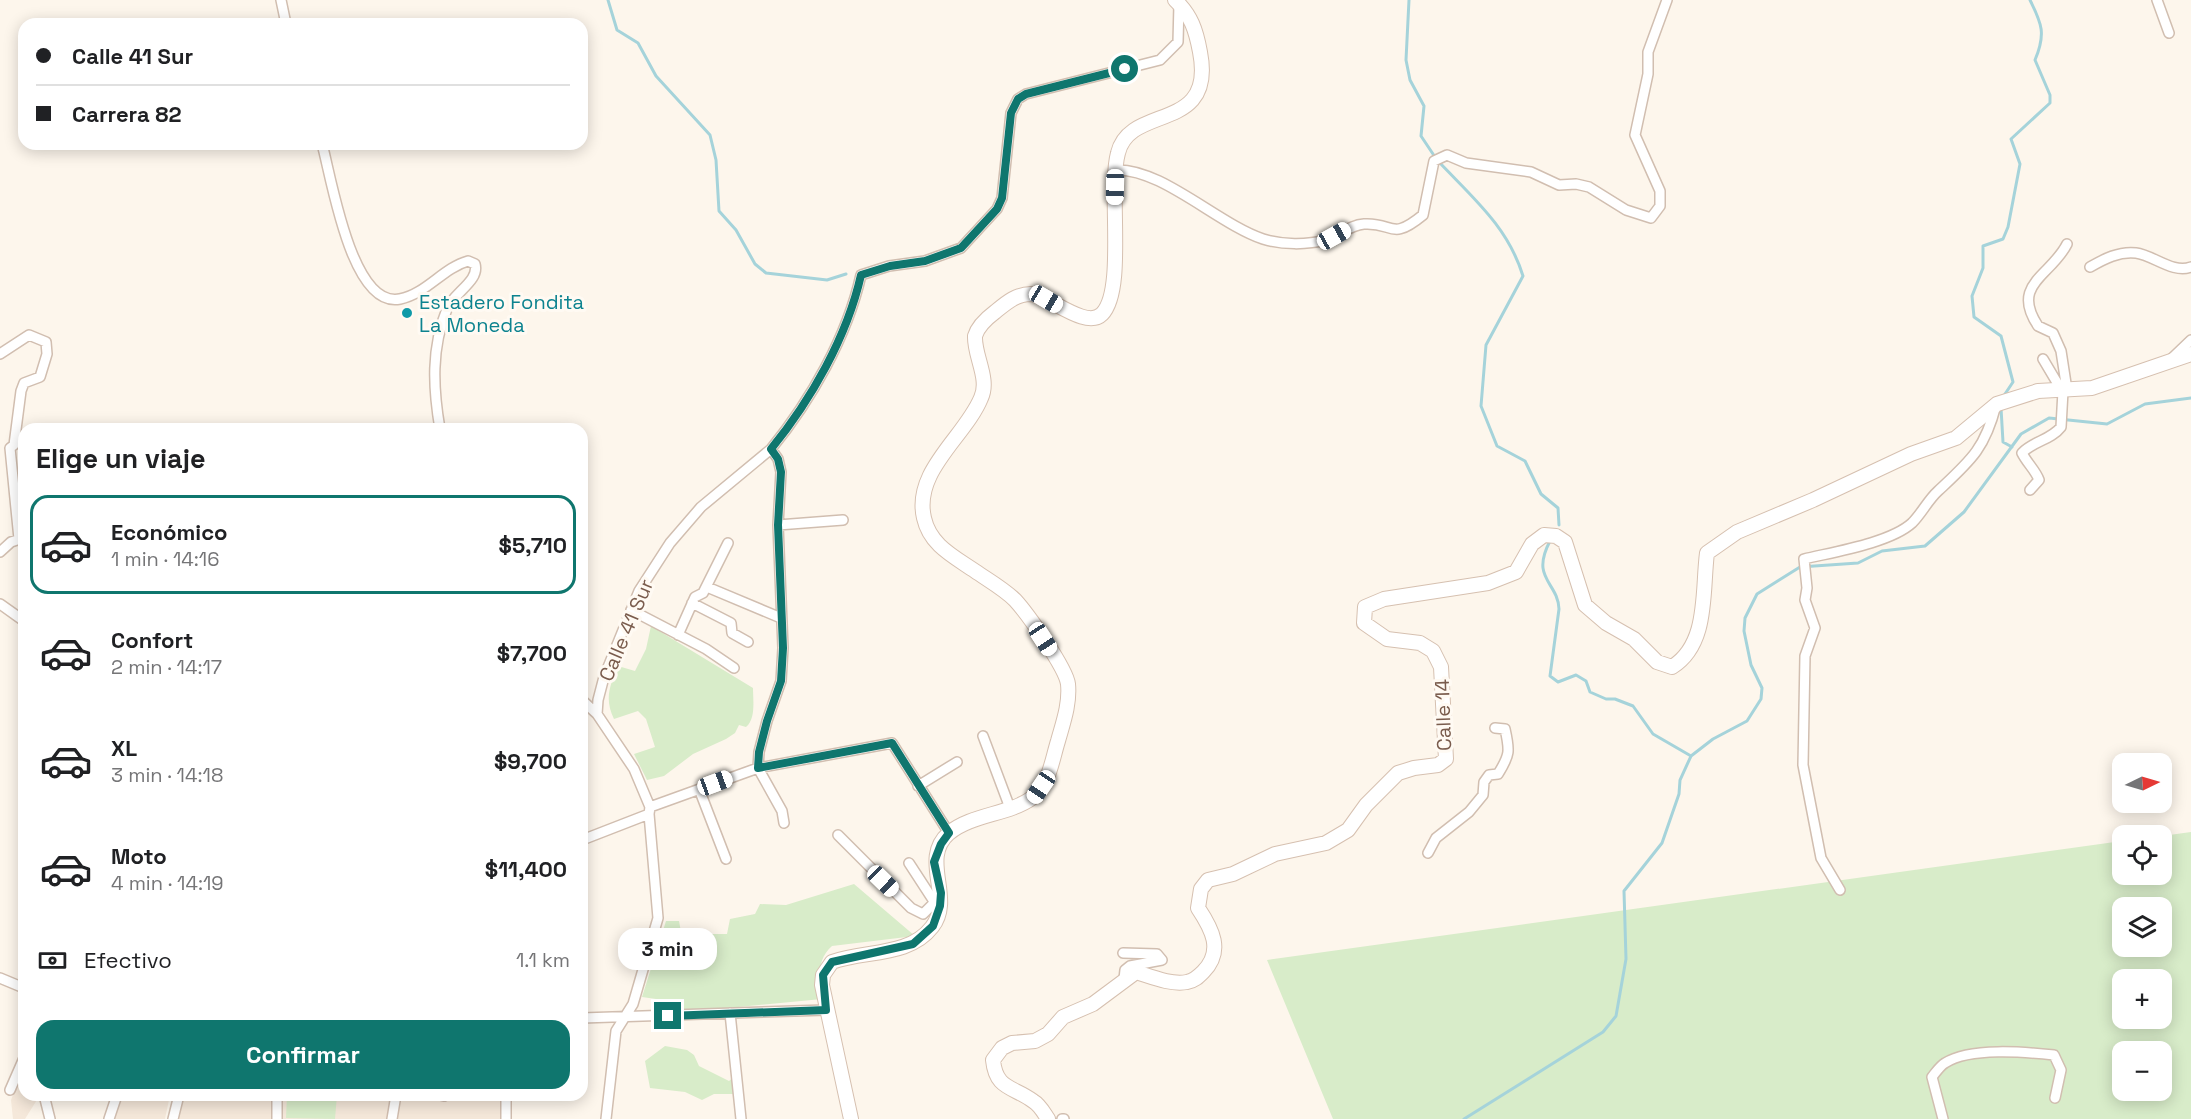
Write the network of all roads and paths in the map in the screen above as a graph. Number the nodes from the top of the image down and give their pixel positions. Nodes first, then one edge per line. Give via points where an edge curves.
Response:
1 (281, 0) edge
2 (1667, 0) edge
3 (2157, 0) edge
4 (1177, 2) edge
5 (285, 18) edge
6 (2169, 33) dead end
7 (324, 150) edge
8 (1115, 170) junction
9 (2067, 244) dead end
10 (2090, 267) dead end
11 (2191, 267) edge
12 (2191, 340) edge
13 (0, 354) edge
14 (2191, 354) edge
15 (2043, 359) dead end
16 (2166, 363) junction
17 (2064, 391) junction
18 (1997, 404) junction
19 (439, 423) edge
20 (771, 449) junction
21 (2030, 490) dead end
22 (18, 508) edge
23 (843, 520) dead end
24 (778, 525) junction
25 (18, 541) edge
26 (728, 543) dead end
27 (0, 552) edge
28 (707, 586) junction
29 (692, 603) junction
30 (0, 604) edge
31 (631, 610) junction
32 (18, 617) edge
33 (781, 618) junction
34 (678, 635) junction
35 (748, 642) dead end
36 (734, 668) dead end
37 (588, 706) edge
38 (597, 714) junction
39 (1496, 728) dead end
40 (983, 736) dead end
41 (957, 762) dead end
42 (758, 768) junction
43 (918, 786) junction
44 (699, 789) junction
45 (1010, 808) junction
46 (650, 810) junction
47 (784, 823) dead end
48 (949, 833) junction
49 (838, 836) dead end
50 (588, 837) edge
51 (1428, 854) dead end
52 (726, 859) dead end
53 (909, 863) dead end
54 (1840, 890) dead end
55 (938, 906) junction
56 (1123, 953) dead end
57 (0, 978) edge
58 (1124, 979) junction
59 (18, 986) edge
60 (826, 1010) junction
61 (730, 1013) junction
62 (626, 1017) junction
63 (588, 1018) edge
64 (18, 1072) edge
65 (10, 1090) dead end
66 (2055, 1098) dead end
67 (45, 1101) edge
68 (115, 1101) edge
69 (178, 1101) edge
70 (277, 1101) edge
71 (395, 1101) edge
72 (506, 1101) edge
73 (51, 1119) edge
74 (109, 1119) edge
75 (173, 1119) edge
76 (277, 1119) edge
77 (392, 1119) edge
78 (506, 1119) edge
79 (606, 1119) edge
80 (741, 1119) edge
81 (851, 1119) edge
82 (1048, 1119) edge
83 (1943, 1119) edge

1 - 5 street
2 - 8 street via 1648,52 1648,74 1635,135 1660,192 1660,206 1651,218 1626,210 1589,187 1559,185 1531,172 1466,163 1448,155 1434,161 1423,215 1410,224 1393,231 1365,224 1349,227 1328,240 1292,244 1242,230 1138,172
3 - 6 street
4 - 8 street via 1192,20 1198,45 1202,72 1198,92 1182,108 1138,128 1122,142
4 - 20 street, Calle 41 Sur via 1178,42 1160,60 1018,99 1011,113 1002,198 997,209 961,248 925,261 861,275 857,295 825,368
7 - 19 street via 349,248 376,290 388,298 399,299 462,262 475,264 477,272 453,295 436,340 434,373
8 - 45 street via 1114,278 1105,311 1098,317 1082,316 1039,296 1026,295 1009,301 983,323 975,342 983,385 981,398 927,483 922,506 933,540 1016,601 1066,676 1069,702 1048,776 1033,798
9 - 17 street via 2050,268 2032,284 2029,304 2038,326 2053,333 2059,346
10 - 11 street via 2117,254 2136,253 2163,264
12 - 16 street
13 - 22 street via 29,335 46,342 40,377 24,383 21,391 14,445 10,448
14 - 16 street
15 - 17 street
16 - 17 street via 2092,388
17 - 18 street via 2038,391
17 - 21 street via 2061,422 2051,435 2022,453 2039,477
18 - 54 street via 1990,429 1976,453 1911,524 1882,538 1803,561 1805,600 1815,628 1805,656 1803,765 1821,858
18 - 58 street, Calle 14 via 1956,438 1737,531 1707,553 1697,634 1685,659 1672,667 1658,662 1634,639 1606,623 1585,604 1565,542 1556,536 1544,535 1532,544 1516,572 1507,576 1384,599 1365,607 1364,623 1387,639 1420,643 1433,651 1441,667 1446,759 1438,765 1398,773 1348,830 1326,843 1275,854 1233,874 1208,880 1201,889 1198,908 1212,930 1215,945 1207,968 1196,979 1171,982 1136,972
20 - 24 street via 781,472
20 - 31 street, Calle 41 Sur via 684,524 654,566
23 - 24 street
24 - 33 street
25 - 27 street
26 - 28 street
28 - 29 street
28 - 33 street
29 - 34 street
29 - 35 street via 731,623 732,633
30 - 32 street
31 - 34 street
31 - 38 street, Calle 41 Sur via 604,677
33 - 42 street via 781,681 767,721
34 - 36 street
37 - 38 street
38 - 46 street via 634,769
39 - 51 street via 1505,729 1510,752 1503,766 1498,774 1489,775 1483,795 1469,812 1436,838
40 - 45 street
41 - 43 street
42 - 43 street via 892,743
42 - 44 street
42 - 47 street via 782,811
43 - 48 street
44 - 46 street
44 - 52 street
45 - 48 street
46 - 50 street
46 - 62 street via 658,918
48 - 55 street via 934,862 941,893
49 - 55 street via 911,908 923,914 932,905
53 - 55 street
55 - 60 street via 933,926 913,944 832,962 823,975
56 - 58 street via 1157,954 1162,960 1130,966
57 - 59 street
58 - 82 street via 1092,1004 1063,1017 1048,1034 1035,1041 1012,1043 993,1060 994,1075 1032,1100
60 - 61 street
60 - 81 street
61 - 62 street
61 - 80 street
62 - 63 street
62 - 79 street via 616,1031
64 - 65 street
66 - 83 street via 2061,1070 2054,1055 1969,1055 1944,1063 1932,1077
67 - 73 street
68 - 74 street
69 - 75 street
70 - 76 street
71 - 77 street
72 - 78 street

